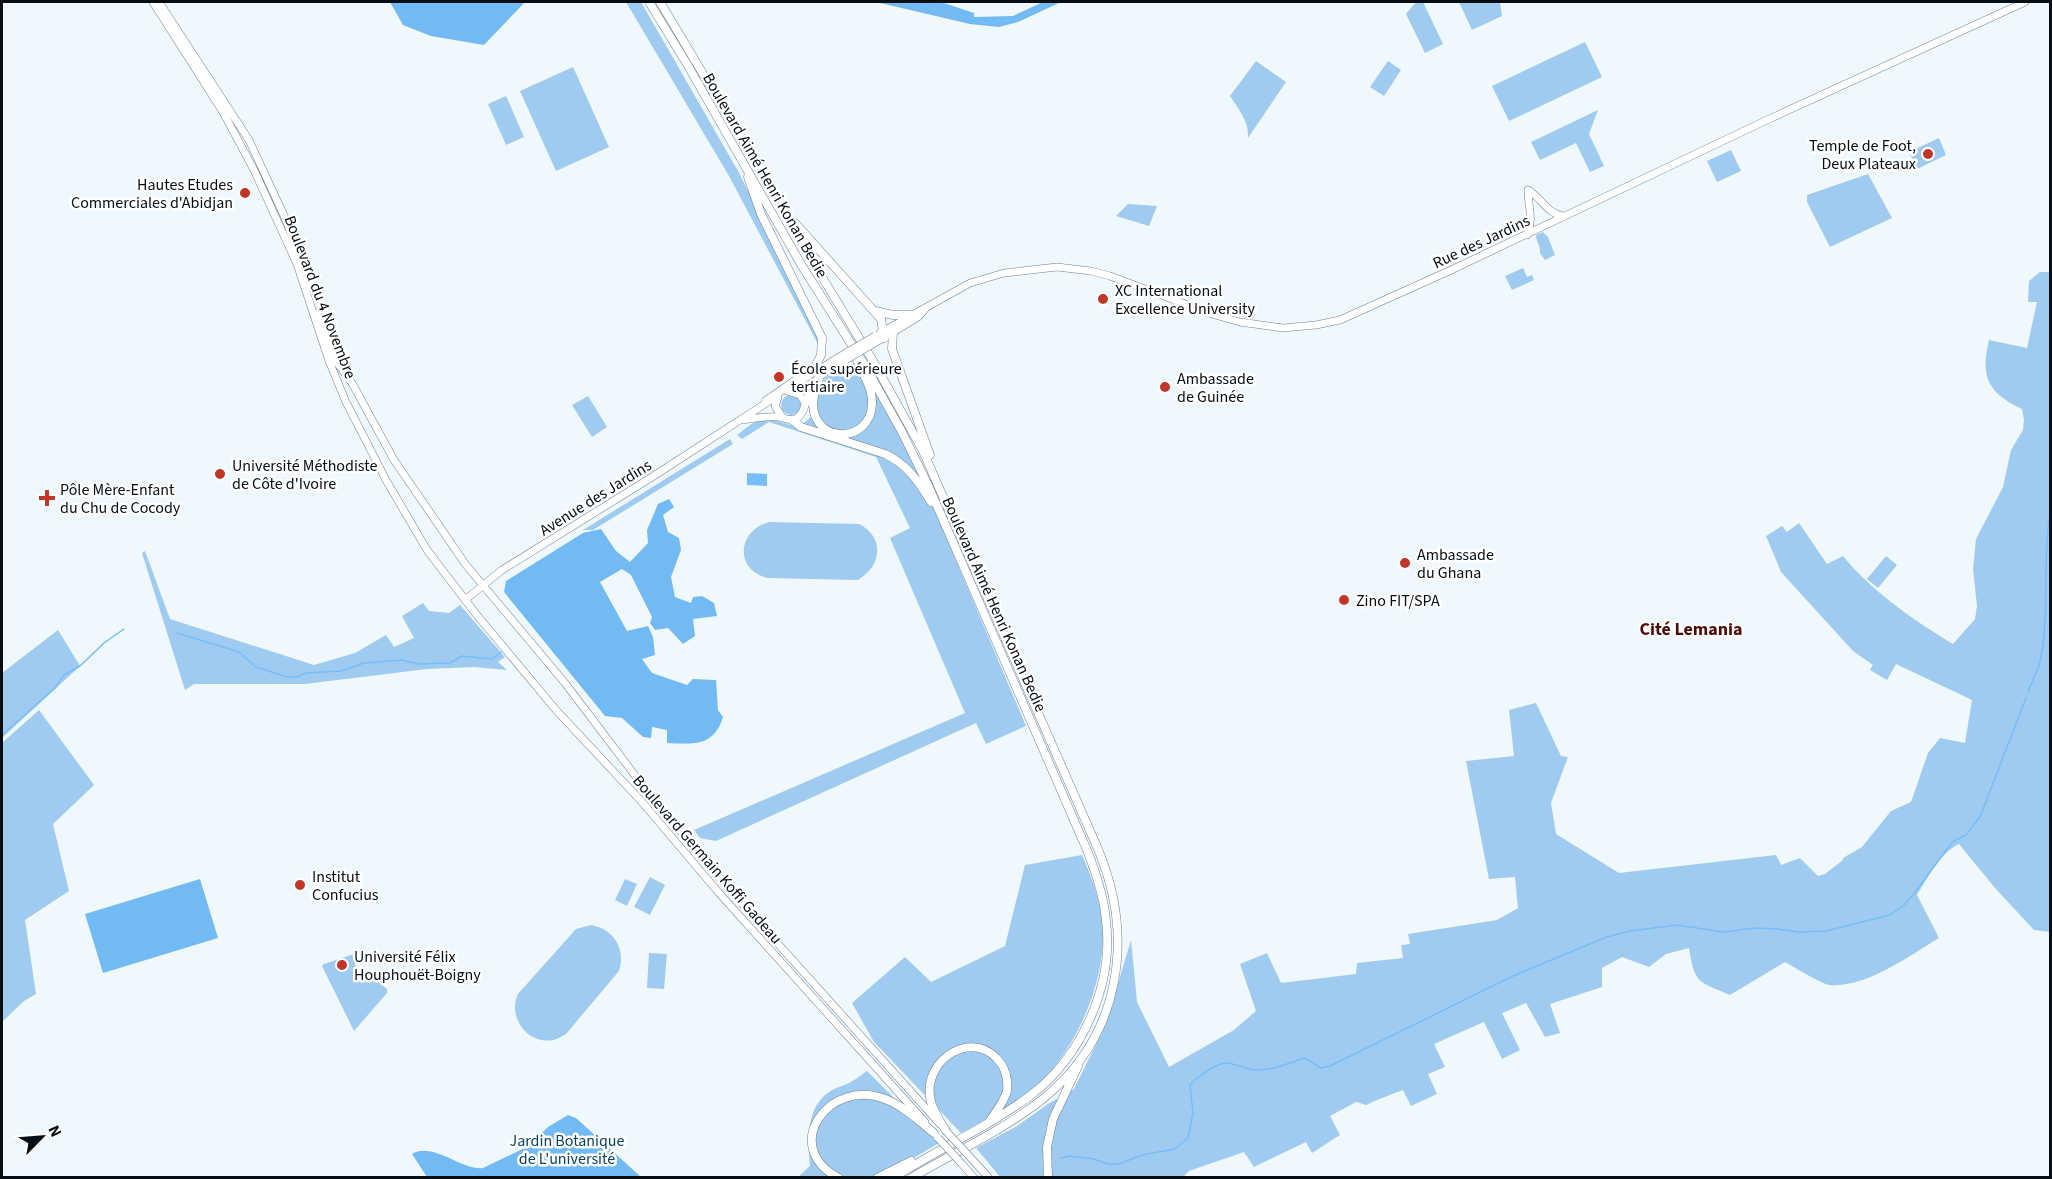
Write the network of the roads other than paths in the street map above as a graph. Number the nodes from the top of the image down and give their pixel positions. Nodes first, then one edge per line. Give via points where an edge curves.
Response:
1 (153, 2) edge
2 (159, 2) edge
3 (649, 2) edge
4 (660, 2) edge
5 (2025, 2) edge
6 (747, 170) junction
7 (779, 201) junction
8 (1564, 216) junction
9 (1527, 235) junction
10 (925, 309) junction
11 (873, 310) junction
12 (911, 315) junction
13 (893, 332) junction
14 (880, 337) junction
15 (848, 340) junction
16 (848, 356) junction
17 (819, 378) junction
18 (784, 391) junction
19 (766, 401) junction
20 (804, 403) junction
21 (782, 417) junction
22 (742, 420) junction
23 (792, 420) junction
24 (943, 496) junction
25 (942, 518) junction
26 (482, 585) junction
27 (465, 600) junction
28 (1081, 1059) junction
29 (988, 1123) junction
30 (946, 1131) junction
31 (936, 1136) junction
32 (929, 1155) junction
33 (839, 1178) edge
34 (877, 1178) edge
35 (893, 1178) edge
36 (911, 1178) edge
37 (974, 1178) edge
38 (989, 1178) edge
39 (1048, 1178) edge

1 - 27 main road, Boulevard du 4 Novembre via 223,112 262,186 297,264 329,361 370,451 419,537
2 - 26 main road, Boulevard du 4 Novembre via 235,116 261,164 287,222 335,360 418,496
3 - 6 highway, Boulevard Aimé Henri Konan Bedie
4 - 7 highway, Boulevard Aimé Henri Konan Bedie
5 - 8 main road, Rue des Jardins
6 - 15 highway, Boulevard Aimé Henri Konan Bedie
6 - 18 highway via 761,214 822,338 821,355 815,367
7 - 11 highway
7 - 24 highway, Boulevard Aimé Henri Konan Bedie via 891,392
8 - 9 main road, Rue des Jardins
8 - 9 main road via 1548,211 1539,196 1528,190 1532,218
9 - 10 main road, Rue des Jardins via 1351,316 1306,326 1240,322 1110,276 1058,267 989,277 964,286
10 - 12 main road, Rue des Jardins
10 - 13 main road, Rue des Jardins
11 - 12 highway
11 - 14 highway via 881,319
12 - 14 main road, Rue des Jardins
13 - 14 main road, Rue des Jardins
13 - 24 highway via 892,350
14 - 16 main road, Rue des Jardins, bridge
15 - 17 highway via 872,396 871,415 859,430 837,434 822,427 814,415 813,403
15 - 25 highway, Boulevard Aimé Henri Konan Bedie via 902,432
16 - 17 main road
16 - 18 main road, Avenue des Jardins
17 - 20 main road
18 - 19 highway
18 - 19 main road, Avenue des Jardins
18 - 20 main road via 800,394
18 - 21 main road via 775,406
19 - 22 main road, Avenue des Jardins
20 - 23 main road via 803,412
21 - 22 main road, Avenue des Jardins
21 - 23 main road, Avenue des Jardins
22 - 26 main road, Avenue des Jardins
23 - 25 highway via 801,427 898,460 910,470
24 - 28 highway, Boulevard Aimé Henri Konan Bedie via 1113,890 1119,933 1115,982 1101,1022
25 - 29 highway, Boulevard Aimé Henri Konan Bedie via 1087,850 1106,920 1101,990 1080,1039 1037,1090
26 - 27 main road, Avenue des Jardins
26 - 30 main road, Boulevard Germain Koffi Gadeau via 734,895
27 - 31 main road, Boulevard Germain Koffi Gadeau via 556,710
28 - 36 highway, Boulevard Aimé Henri Konan Bedie via 1035,1105
28 - 39 highway via 1053,1119 1047,1147
29 - 30 highway via 1005,1098 1006,1073 985,1050 962,1048 939,1063 930,1082 932,1105
29 - 32 highway, Boulevard Aimé Henri Konan Bedie
30 - 38 main road, Boulevard Germain Koffi Gadeau, bridge
31 - 33 highway via 907,1111 879,1097 857,1096 834,1102 815,1123 812,1146 822,1165
31 - 37 main road, Boulevard Germain Koffi Gadeau, bridge
32 - 34 highway
32 - 35 highway, Boulevard Aimé Henri Konan Bedie

